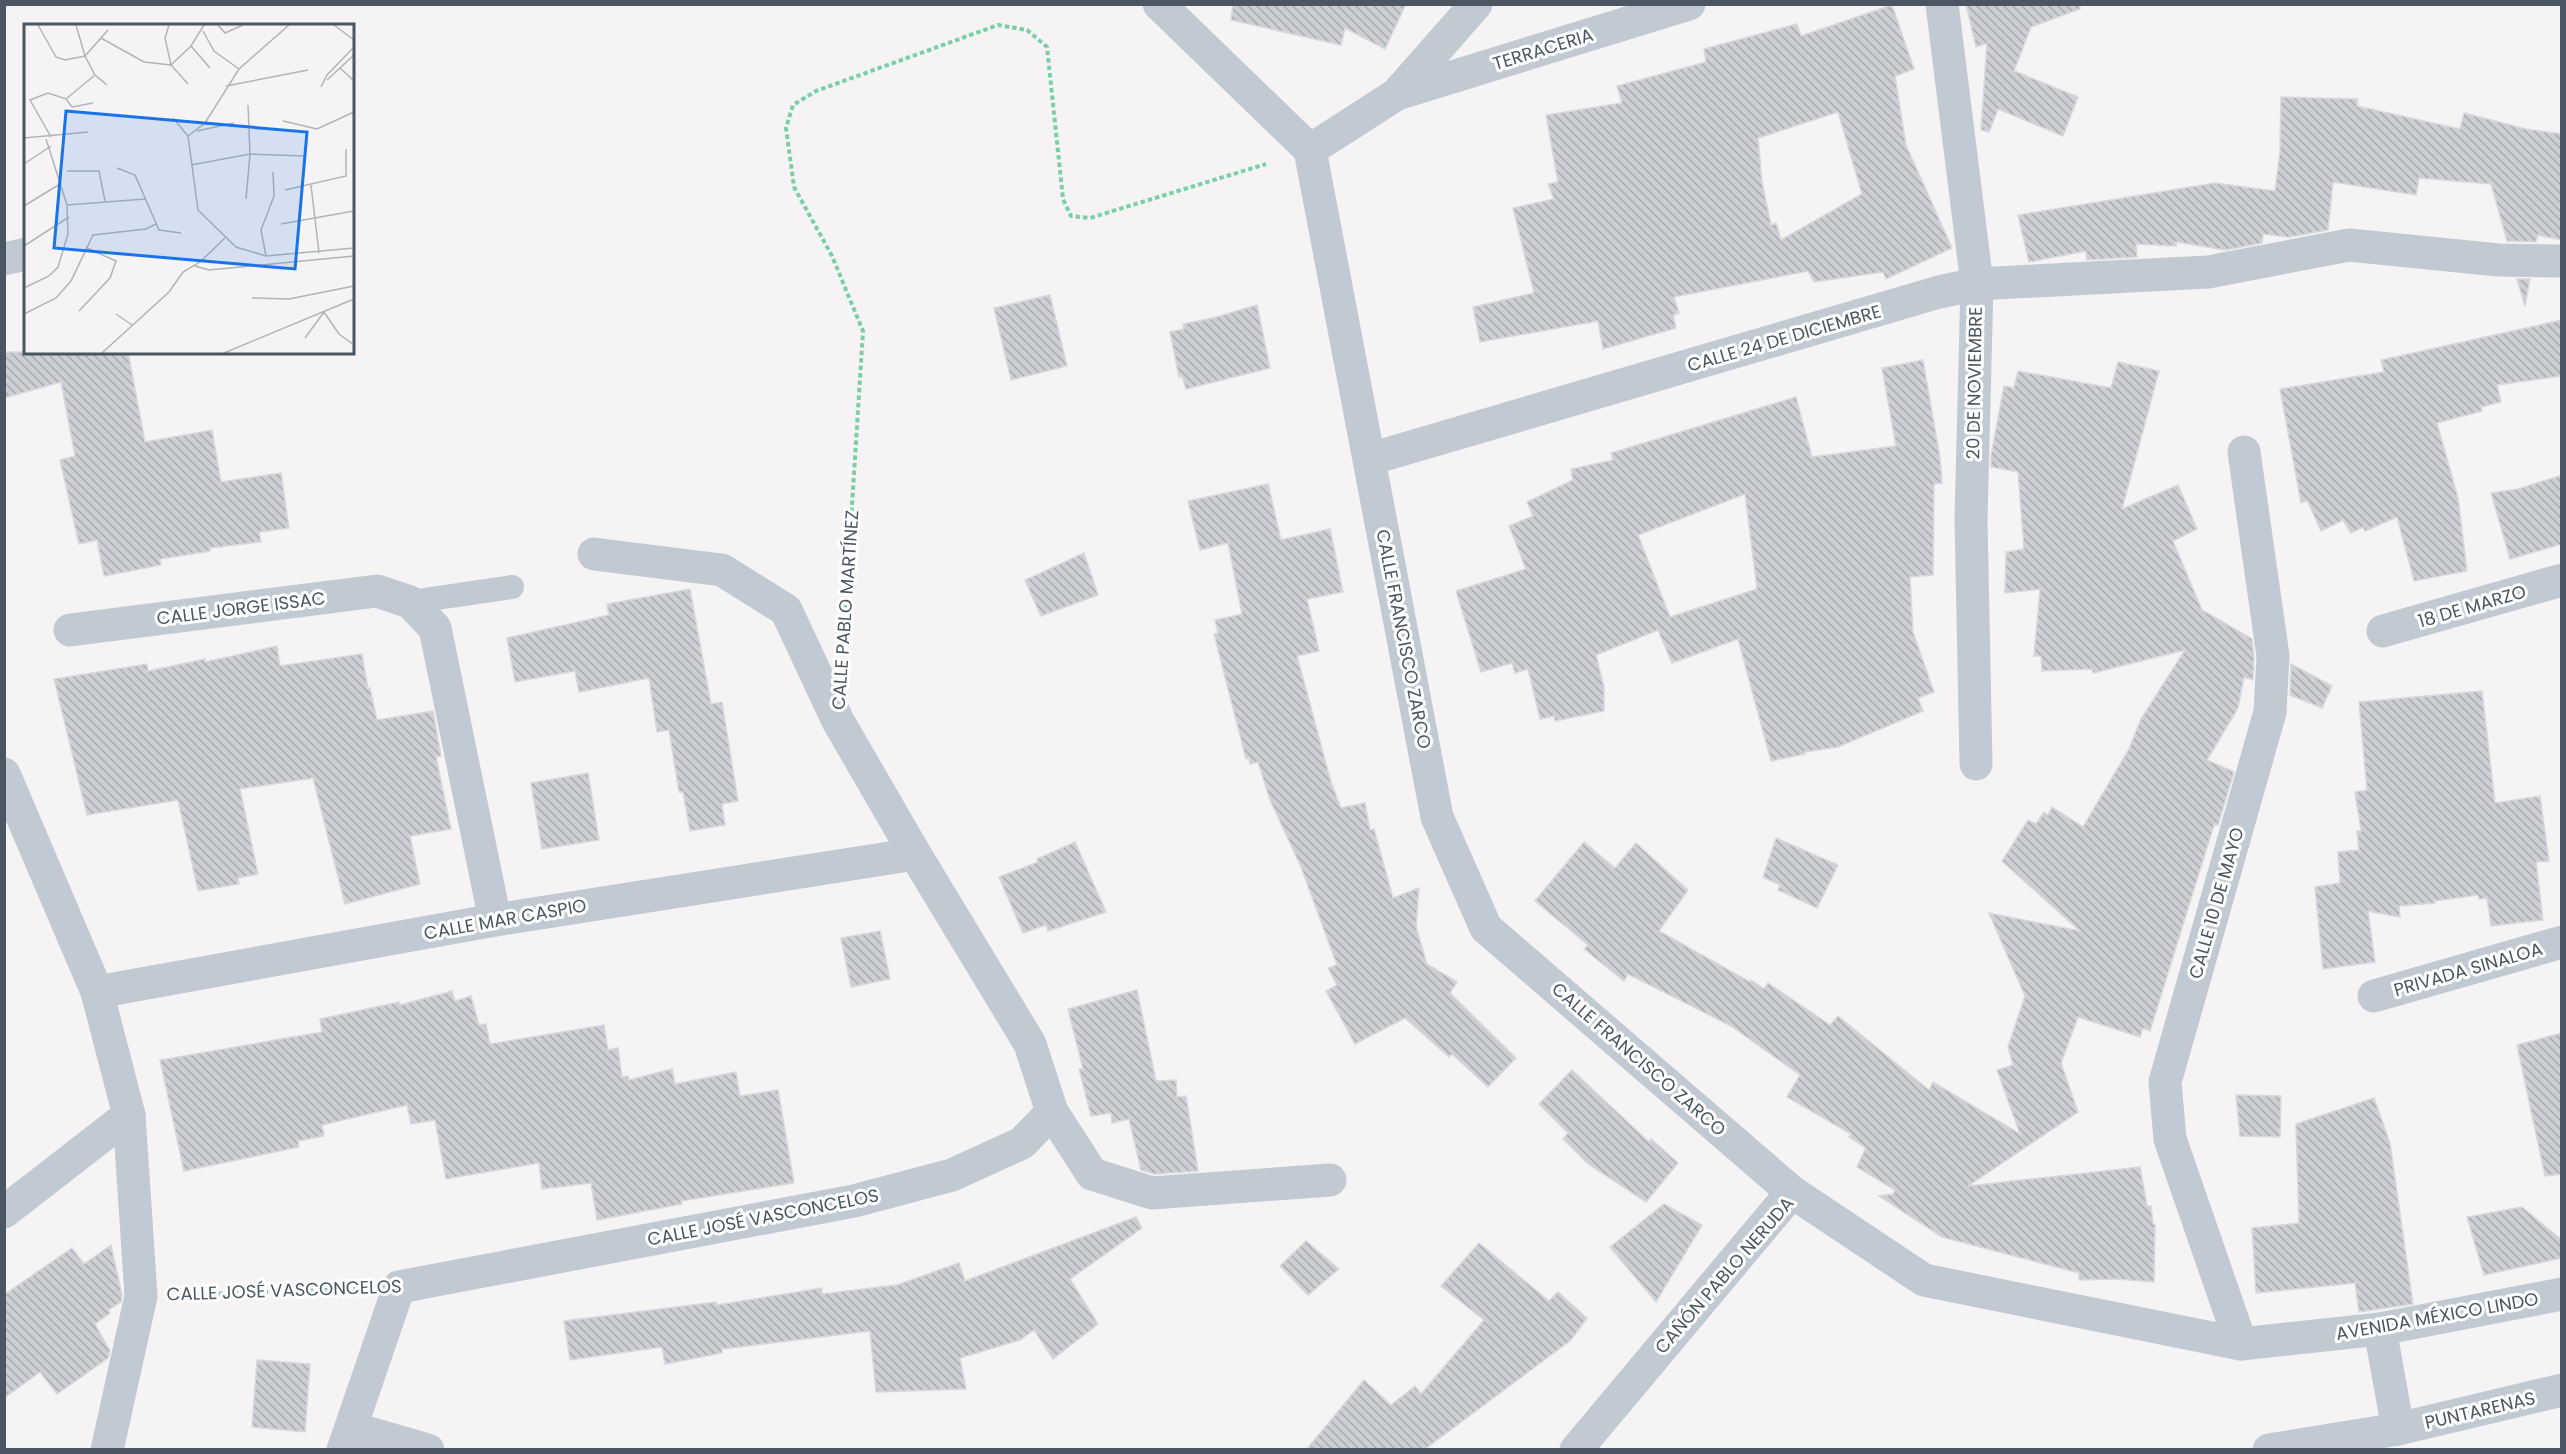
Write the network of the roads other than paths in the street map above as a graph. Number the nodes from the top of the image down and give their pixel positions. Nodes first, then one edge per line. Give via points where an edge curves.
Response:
1 (1159, 4) edge
2 (1476, 4) edge
3 (1689, 4) edge
4 (1942, 4) edge
5 (1398, 94) junction
6 (1310, 150) junction
7 (24, 254) edge
8 (4, 259) edge
9 (2562, 261) edge
10 (1977, 284) junction
11 (2244, 452) dead end
12 (1370, 459) junction
13 (594, 554) dead end
14 (2562, 580) edge
15 (512, 587) dead end
16 (410, 602) junction
17 (70, 630) dead end
18 (2383, 631) dead end
19 (1976, 764) dead end
20 (5, 778) edge
21 (915, 854) junction
22 (495, 920) junction
23 (2562, 942) edge
24 (97, 992) junction
25 (2374, 996) dead end
26 (1052, 1112) junction
27 (129, 1114) junction
28 (1330, 1179) dead end
29 (1792, 1192) junction
30 (4, 1212) edge
31 (2562, 1294) edge
32 (2380, 1329) junction
33 (2241, 1344) junction
34 (2562, 1390) edge
35 (2398, 1429) junction
36 (347, 1439) edge
37 (107, 1449) edge
38 (428, 1449) edge
39 (1576, 1449) edge
40 (2269, 1449) edge

1 - 6 street
2 - 5 street
3 - 5 street, TERRACERIA
4 - 10 street, 20 DE NOVIEMBRE
5 - 6 street
6 - 12 street, CALLE FRANCISCO ZARCO
7 - 8 street
9 - 10 street, CALLE 24 DE DICIEMBRE via 2498,260 2349,245 2208,272
10 - 12 street, CALLE 24 DE DICIEMBRE
10 - 19 street, 20 DE NOVIEMBRE via 1971,519
11 - 33 street, CALLE 10 DE MAYO via 2274,656 2270,712 2165,1082 2170,1140
12 - 29 street, CALLE FRANCISCO ZARCO via 1437,817 1486,928
13 - 21 street, CALLE PABLO MARTÍNEZ via 722,570 786,610 838,721
14 - 18 street, 18 DE MARZO
15 - 16 lane, CALLE JORGE ISSAC
16 - 17 street, CALLE JORGE ISSAC via 377,591
16 - 22 street, CALLE JORGE ISSAC via 435,628
20 - 24 street
21 - 22 street, CALLE MAR CASPIO
21 - 26 street, CALLE PABLO MARTÍNEZ via 1030,1044
22 - 24 street, CALLE MAR CASPIO
23 - 25 street, PRIVADA SINALOA
24 - 27 street
26 - 28 street via 1092,1174 1152,1193
26 - 36 street, CALLE JOSÉ VASCONCELOS via 1022,1143 952,1175 854,1201 399,1287
27 - 30 street
27 - 37 street via 141,1296
29 - 33 street, CAÑÓN PABLO NERUDA via 1924,1280
29 - 39 street, CAÑÓN PABLO NERUDA
31 - 32 street, AVENIDA MÉXICO LINDO
32 - 33 street, AVENIDA MÉXICO LINDO
32 - 35 street
34 - 35 street, PUNTARENAS
35 - 40 street
36 - 38 street

